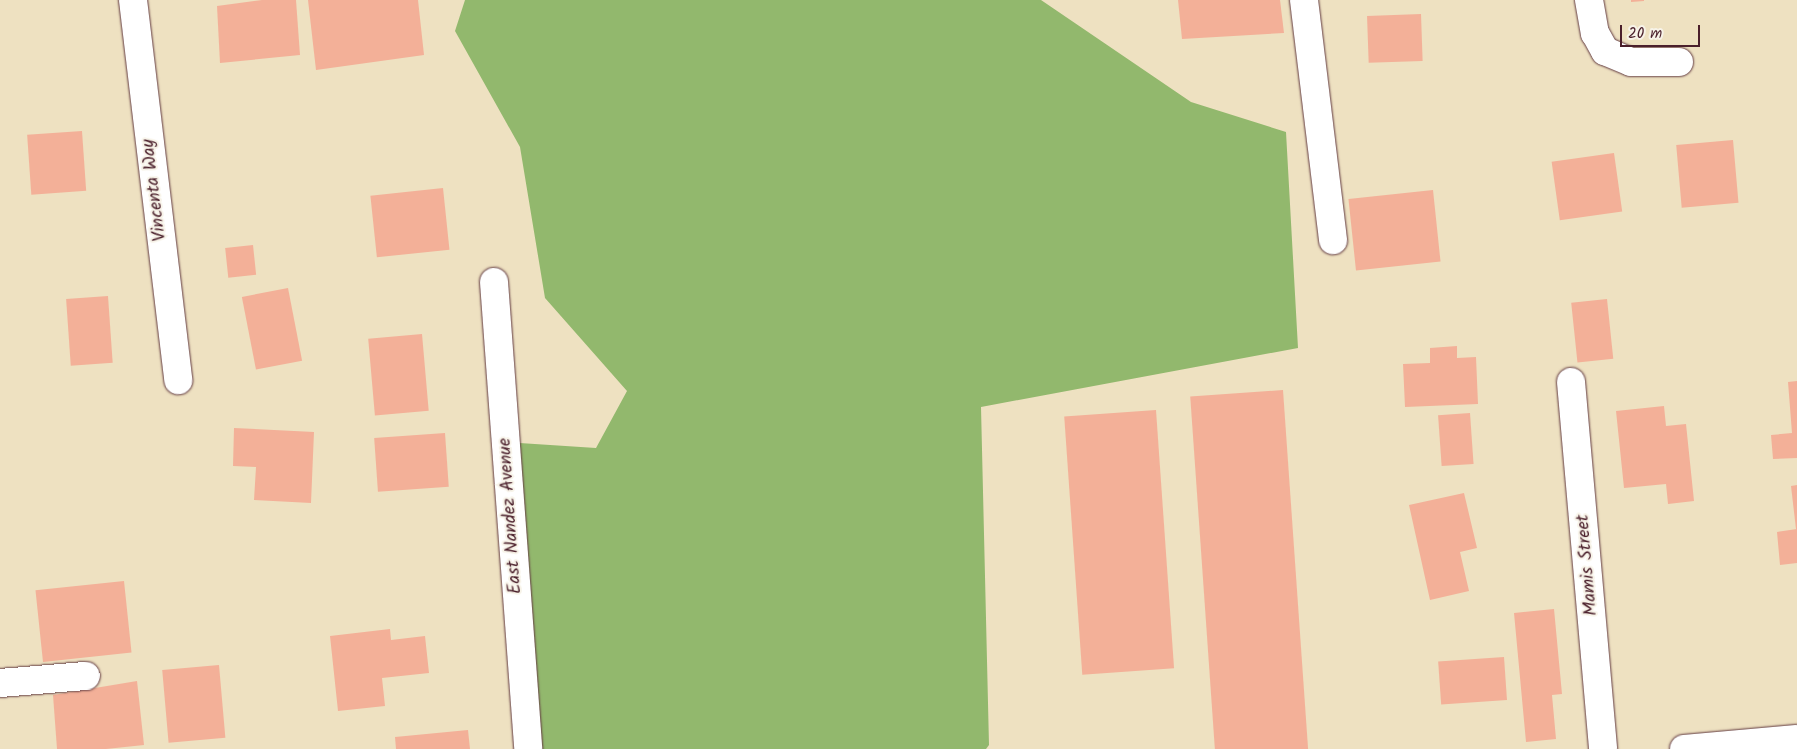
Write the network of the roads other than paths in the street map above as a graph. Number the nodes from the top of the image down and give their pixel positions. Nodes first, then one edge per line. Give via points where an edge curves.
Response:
1 (132, 0) edge
2 (1304, 0) edge
3 (1588, 0) edge
4 (1679, 62) dead end
5 (1333, 240) dead end
6 (494, 282) dead end
7 (178, 380) dead end
8 (1571, 382) dead end
9 (86, 676) dead end
10 (0, 683) edge
11 (1787, 743) edge
12 (528, 749) edge
13 (1603, 749) edge
14 (1684, 749) edge

1 - 7 street, Vincenta Way
2 - 5 street
3 - 4 street via 1595,33 1605,52 1631,62
6 - 12 street, East Nandez Avenue
8 - 13 street, Mamis Street
9 - 10 street
11 - 14 street

